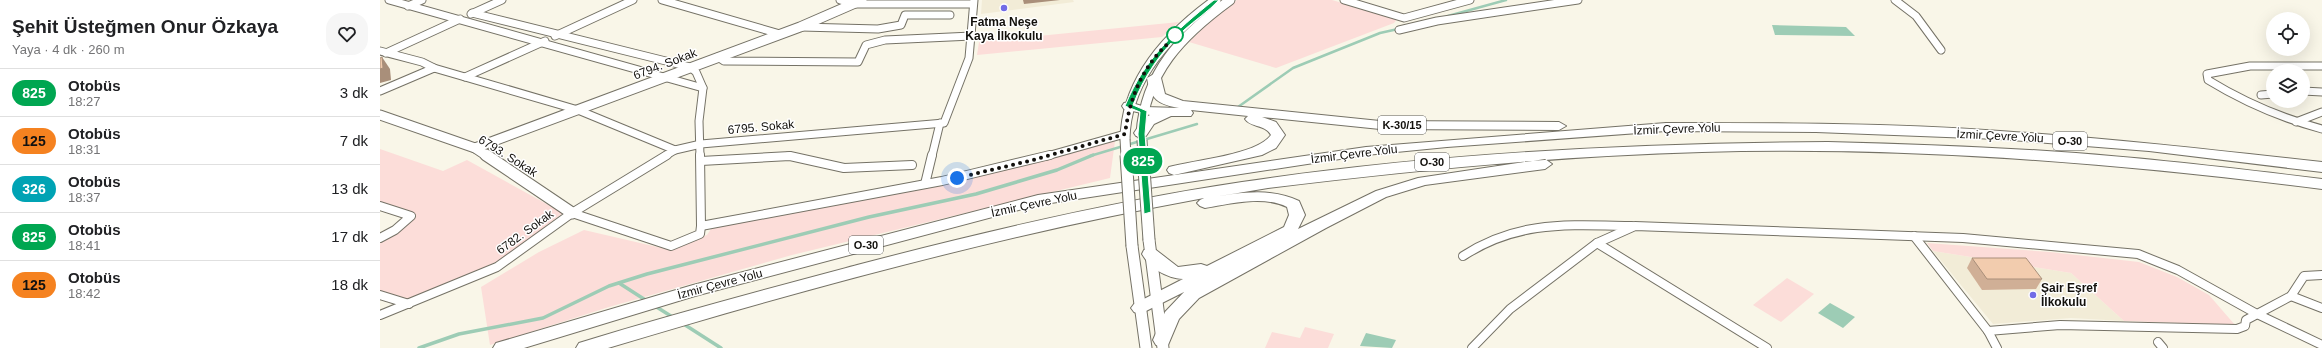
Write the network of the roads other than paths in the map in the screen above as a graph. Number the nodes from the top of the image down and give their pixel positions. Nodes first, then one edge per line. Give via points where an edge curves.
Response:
1 (389, 0) edge
2 (422, 0) edge
3 (502, 0) edge
4 (633, 0) edge
5 (662, 0) edge
6 (840, 0) edge
7 (1216, 0) edge
8 (1230, 0) edge
9 (1344, 0) edge
10 (1470, 0) edge
11 (1578, 0) edge
12 (1894, 0) edge
13 (858, 2) edge
14 (974, 2) edge
15 (408, 6) junction
16 (472, 13) junction
17 (950, 16) dead end
18 (460, 19) junction
19 (800, 27) junction
20 (1399, 30) dead end
21 (780, 34) junction
22 (557, 35) junction
23 (972, 36) junction
24 (542, 42) junction
25 (1941, 50) dead end
26 (382, 52) edge
27 (718, 57) junction
28 (2322, 66) edge
29 (690, 67) junction
30 (434, 68) junction
31 (465, 77) junction
32 (665, 77) junction
33 (1154, 78) junction
34 (703, 88) junction
35 (380, 91) edge
36 (2310, 91) edge
37 (2322, 92) edge
38 (2261, 95) dead end
39 (2266, 95) edge
40 (1129, 106) junction
41 (1145, 107) junction
42 (1177, 108) junction
43 (578, 110) junction
44 (2322, 112) edge
45 (380, 115) edge
46 (2296, 122) junction
47 (940, 123) junction
48 (1666, 127) junction
49 (2322, 129) edge
50 (1125, 136) junction
51 (1141, 136) junction
52 (701, 144) junction
53 (1777, 146) junction
54 (475, 148) junction
55 (675, 150) junction
56 (701, 161) junction
57 (912, 165) dead end
58 (2322, 167) edge
59 (925, 184) junction
60 (2322, 184) edge
61 (1038, 200) junction
62 (380, 206) edge
63 (572, 213) junction
64 (701, 226) junction
65 (1635, 226) junction
66 (1914, 236) junction
67 (380, 238) edge
68 (1597, 243) junction
69 (1149, 247) junction
70 (912, 256) junction
71 (1463, 256) dead end
72 (1221, 265) junction
73 (2322, 275) edge
74 (1193, 294) junction
75 (380, 295) edge
76 (2291, 296) junction
77 (1156, 303) junction
78 (409, 304) junction
79 (1140, 308) junction
80 (2322, 308) edge
81 (2257, 314) junction
82 (380, 315) edge
83 (1988, 331) junction
84 (1162, 344) edge
85 (2322, 345) edge
86 (502, 348) edge
87 (585, 348) edge
88 (1146, 348) edge
89 (1472, 348) edge
90 (1767, 348) edge
91 (1997, 348) edge

1 - 15 street
2 - 15 street
3 - 16 street
4 - 22 street
5 - 21 street
6 - 13 street
7 - 40 street via 1181,29 1156,56 1138,83
8 - 33 street via 1190,32
9 - 10 street via 1404,18
11 - 20 street via 1437,21
12 - 25 street via 1916,16
13 - 14 street
13 - 19 street, 6794. Sokak
14 - 23 street
15 - 18 street
16 - 18 street
16 - 22 street
17 - 19 street via 905,15 901,25 878,29
18 - 24 street
18 - 26 street
19 - 21 street, 6794. Sokak
21 - 27 street, 6794. Sokak
22 - 24 street
22 - 29 street
23 - 27 street via 884,40 866,45 858,62 724,60
23 - 47 street via 969,58 956,94 944,123
24 - 31 street
24 - 32 street
26 - 30 street via 422,62
27 - 29 street, 6794. Sokak
28 - 46 street via 2250,66 2207,74 2208,80 2242,101 2264,112
29 - 32 street, 6794. Sokak
29 - 34 street via 696,72
30 - 31 street
30 - 35 street
31 - 43 street
32 - 34 street
32 - 43 street, 6794. Sokak
33 - 41 street
33 - 42 highway, K-30/15 via 1156,93
34 - 52 street via 699,121
36 - 37 street
38 - 39 street
40 - 41 highway
40 - 50 street
41 - 42 highway
41 - 51 street
42 - 48 highway, K-30/15 via 1380,125
42 - 51 highway via 1149,121
42 - 61 highway via 1267,122 1275,128 1278,135 1271,145 1257,152
43 - 54 street, 6794. Sokak
43 - 55 street
44 - 46 street
45 - 54 street, 6793. Sokak
46 - 49 street
47 - 52 street, 6795. Sokak
47 - 59 street
48 - 58 highway, İzmir Çevre Yolu / O-30 via 1816,128 1998,135 2149,147
48 - 61 highway, İzmir Çevre Yolu / O-30 via 1366,151
50 - 59 street
50 - 79 street, bridge via 1132,246
51 - 69 street, bridge
52 - 55 street, 6795. Sokak
52 - 56 street
53 - 60 highway, İzmir Çevre Yolu / O-30 via 1953,150 2031,155 2151,164
53 - 70 highway, İzmir Çevre Yolu / O-30 via 1622,149 1437,162 1231,189 1111,211
53 - 74 highway via 1536,165 1423,181 1381,194 1327,220
54 - 63 street, 6793. Sokak
55 - 63 street, 6782. Sokak
56 - 57 street via 790,156 844,168
56 - 64 street
59 - 64 street
61 - 86 highway, İzmir Çevre Yolu / O-30 via 693,291
62 - 67 street via 410,216 395,230
63 - 64 street via 671,246 700,234
63 - 78 street, 6782. Sokak via 496,267
65 - 66 street
65 - 68 street
65 - 71 street via 1534,226 1515,230 1478,245
66 - 81 street via 2138,254 2178,270
66 - 83 street
68 - 89 street via 1510,309
68 - 90 street
69 - 72 highway via 1164,269 1175,273 1187,274
69 - 77 street
70 - 72 highway via 942,258 1070,227 1218,201 1266,196 1279,198 1295,209 1297,217 1290,230
70 - 87 highway, İzmir Çevre Yolu / O-30 via 752,298
72 - 77 highway
73 - 76 street via 2304,276
74 - 77 highway
74 - 84 highway via 1171,316
75 - 78 street
76 - 80 street
76 - 81 street
77 - 79 highway
77 - 84 street
78 - 82 street, 6782. Sokak
79 - 88 street
81 - 83 street via 2246,320 2245,326 2237,329 2060,326
81 - 85 street
83 - 91 street

